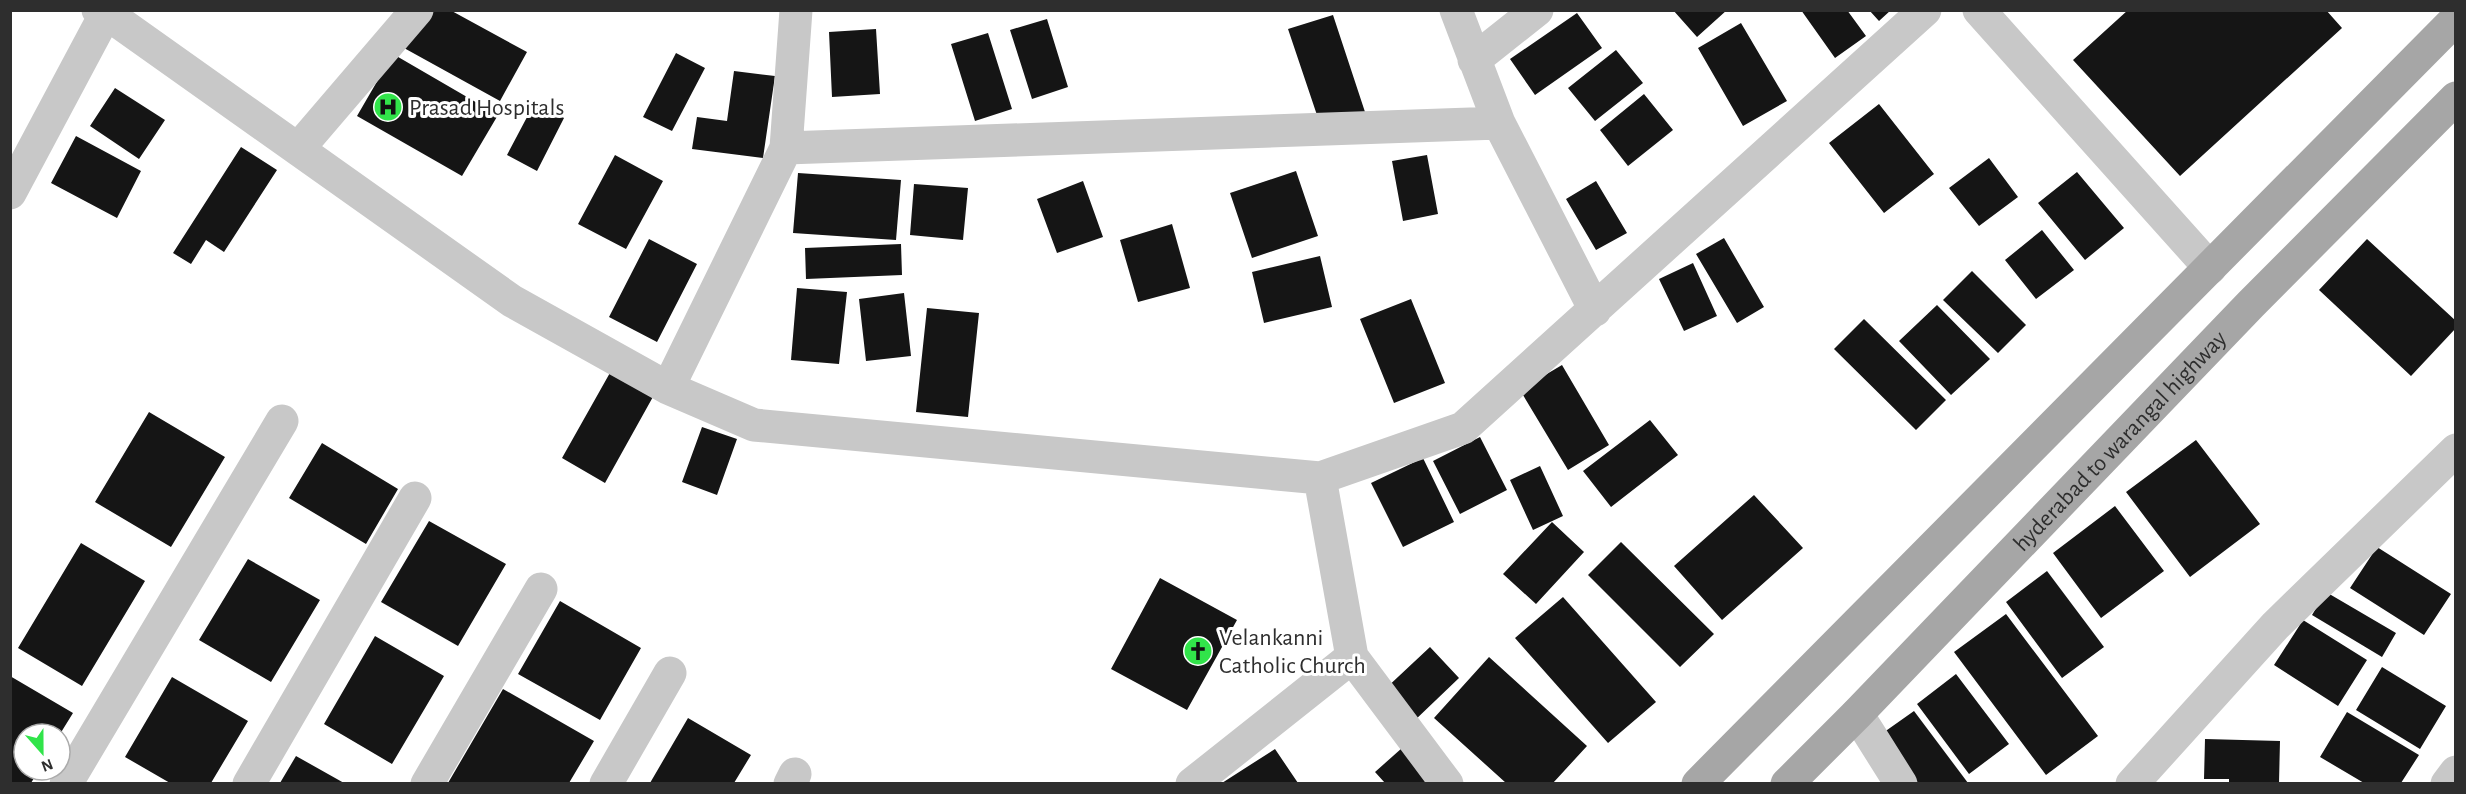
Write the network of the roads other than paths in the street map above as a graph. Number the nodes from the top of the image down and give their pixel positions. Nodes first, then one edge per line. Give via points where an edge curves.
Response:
1 (417, 10) edge
2 (796, 10) edge
3 (1455, 10) edge
4 (1537, 10) edge
5 (1925, 10) edge
6 (1979, 10) edge
7 (102, 12) edge
8 (2456, 19) edge
9 (1474, 60) junction
10 (2456, 98) edge
11 (1499, 123) junction
12 (786, 148) junction
13 (298, 149) junction
14 (10, 193) edge
15 (2210, 268) junction
16 (1595, 310) junction
17 (668, 388) junction
18 (282, 421) dead end
19 (2456, 450) edge
20 (1320, 478) junction
21 (416, 498) dead end
22 (541, 589) dead end
23 (1352, 657) junction
24 (670, 673) dead end
25 (1857, 714) junction
26 (2456, 771) edge
27 (66, 783) edge
28 (249, 783) edge
29 (427, 783) edge
30 (606, 783) edge
31 (1192, 783) edge
32 (1447, 783) edge
33 (1698, 783) edge
34 (1787, 783) edge
35 (1901, 783) edge
36 (2132, 783) edge
37 (2447, 783) edge

1 - 13 street
2 - 12 street
3 - 9 street
4 - 9 street
5 - 16 street
6 - 15 street
7 - 13 street
7 - 14 street
8 - 15 main road
9 - 11 street
10 - 25 main road, hyderabad to warangal highway via 2251,304
11 - 12 street
11 - 16 street
12 - 17 street
13 - 17 street via 512,301
15 - 33 main road
16 - 20 street via 1463,428
17 - 20 street via 754,425
18 - 27 street
19 - 36 street via 2275,626
20 - 23 street
21 - 28 street
22 - 29 street
23 - 31 street
23 - 32 street
24 - 30 street
25 - 34 main road, hyderabad to warangal highway
25 - 35 street
26 - 37 street

